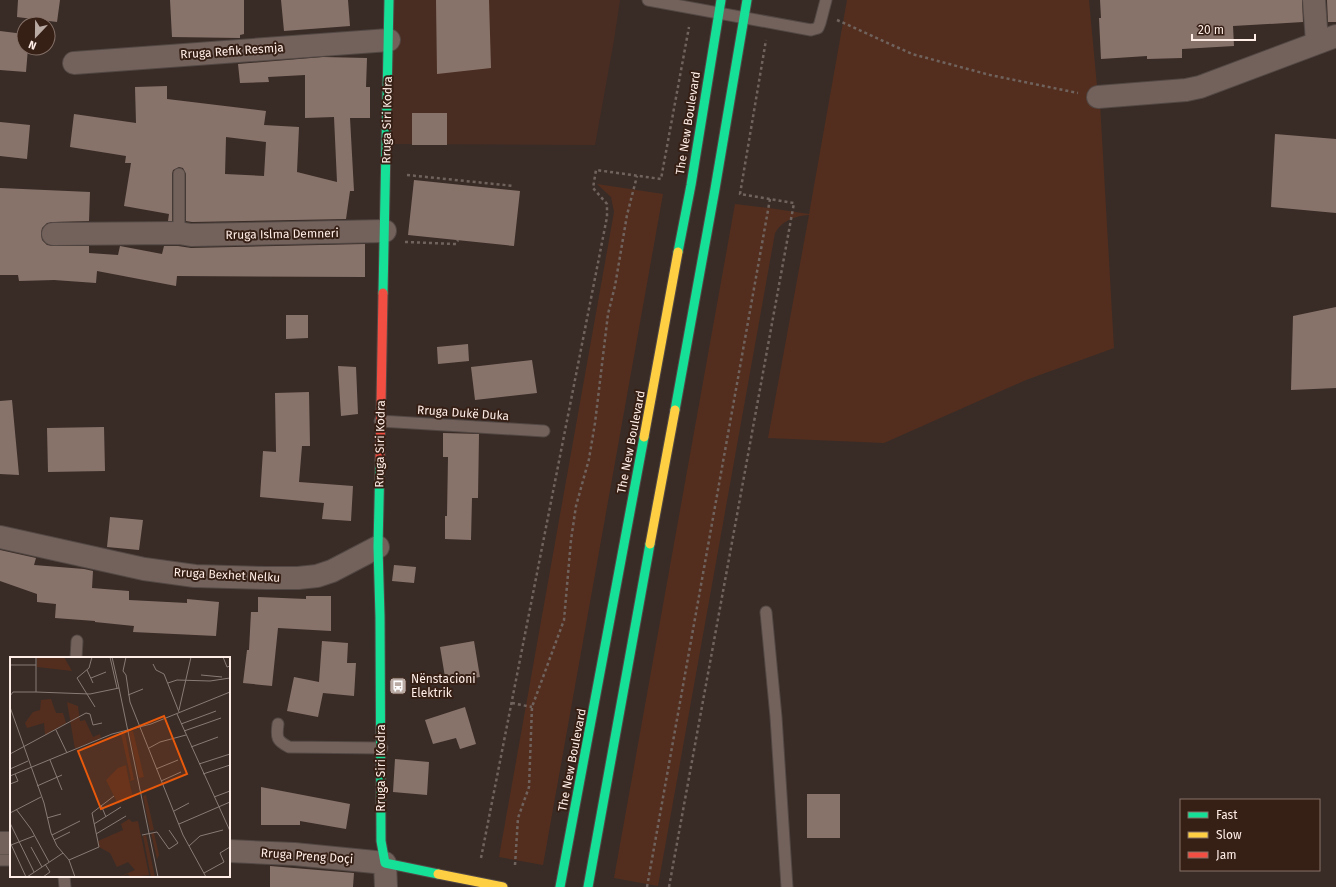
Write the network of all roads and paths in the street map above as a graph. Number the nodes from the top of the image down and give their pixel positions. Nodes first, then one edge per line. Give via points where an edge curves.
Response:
1 (389, 0) edge
2 (648, 0) edge
3 (721, 0) edge
4 (747, 0) edge
5 (826, 0) edge
6 (1314, 0) edge
7 (719, 13) junction
8 (823, 13) junction
9 (744, 18) junction
10 (690, 27) dead end
11 (1327, 39) edge
12 (389, 40) junction
13 (766, 40) dead end
14 (74, 63) dead end
15 (1098, 97) joint
16 (386, 173) junction
17 (179, 174) dead end
18 (637, 176) junction
19 (514, 186) dead end
20 (770, 199) junction
21 (179, 233) junction
22 (54, 234) dead end
23 (385, 236) junction
24 (458, 240) dead end
25 (380, 421) junction
26 (544, 431) dead end
27 (0, 537) edge
28 (378, 547) junction
29 (766, 612) dead end
30 (77, 641) dead end
31 (76, 657) edge
32 (512, 703) junction
33 (532, 706) junction
34 (278, 724) dead end
35 (382, 748) junction
36 (230, 851) edge
37 (481, 858) dead end
38 (385, 863) junction
39 (515, 865) dead end
40 (64, 877) edge
41 (65, 887) edge
42 (386, 887) edge
43 (503, 887) edge
44 (560, 887) edge
45 (588, 887) edge
46 (647, 887) edge
47 (669, 887) edge
48 (787, 887) edge

1 - 12 main road, Rruga Siri Kodra
2 - 7 lane
3 - 7 main road, The New Boulevard
4 - 9 main road
5 - 8 lane
6 - 11 street
7 - 9 lane
7 - 44 main road, The New Boulevard via 689,193
8 - 9 lane via 818,28 811,30
8 - 15 path via 912,54 990,75
9 - 45 main road
10 - 18 path via 661,179
11 - 15 street via 1200,87
12 - 14 street, Rruga Refik Resmja
12 - 16 main road, Rruga Siri Kodra
13 - 20 path via 740,194
16 - 19 path
16 - 23 main road, Rruga Siri Kodra
17 - 21 lane
18 - 32 path via 596,170 593,188 607,204 608,217
18 - 33 path via 608,314 589,459 576,506 564,620
20 - 46 path
20 - 47 path via 794,203
21 - 22 street, Rruga Islma Demneri
21 - 23 street, Rruga Islma Demneri
23 - 24 path via 456,244
23 - 25 main road, Rruga Siri Kodra
25 - 26 lane, Rruga Dukë Duka
25 - 28 main road, Rruga Siri Kodra
27 - 28 street, Rruga Bexhet Nelku via 144,569 195,576 267,578 317,576
28 - 35 main road, Rruga Siri Kodra
29 - 48 lane
30 - 31 lane
32 - 33 path
32 - 37 path
33 - 39 path via 529,786 518,818
34 - 35 lane via 276,734 280,743 289,747
35 - 38 main road, Rruga Siri Kodra via 382,842
36 - 38 street, Rruga Preng Doçi
38 - 42 street, Rruga Siri Kodra
38 - 43 main road
40 - 41 lane

